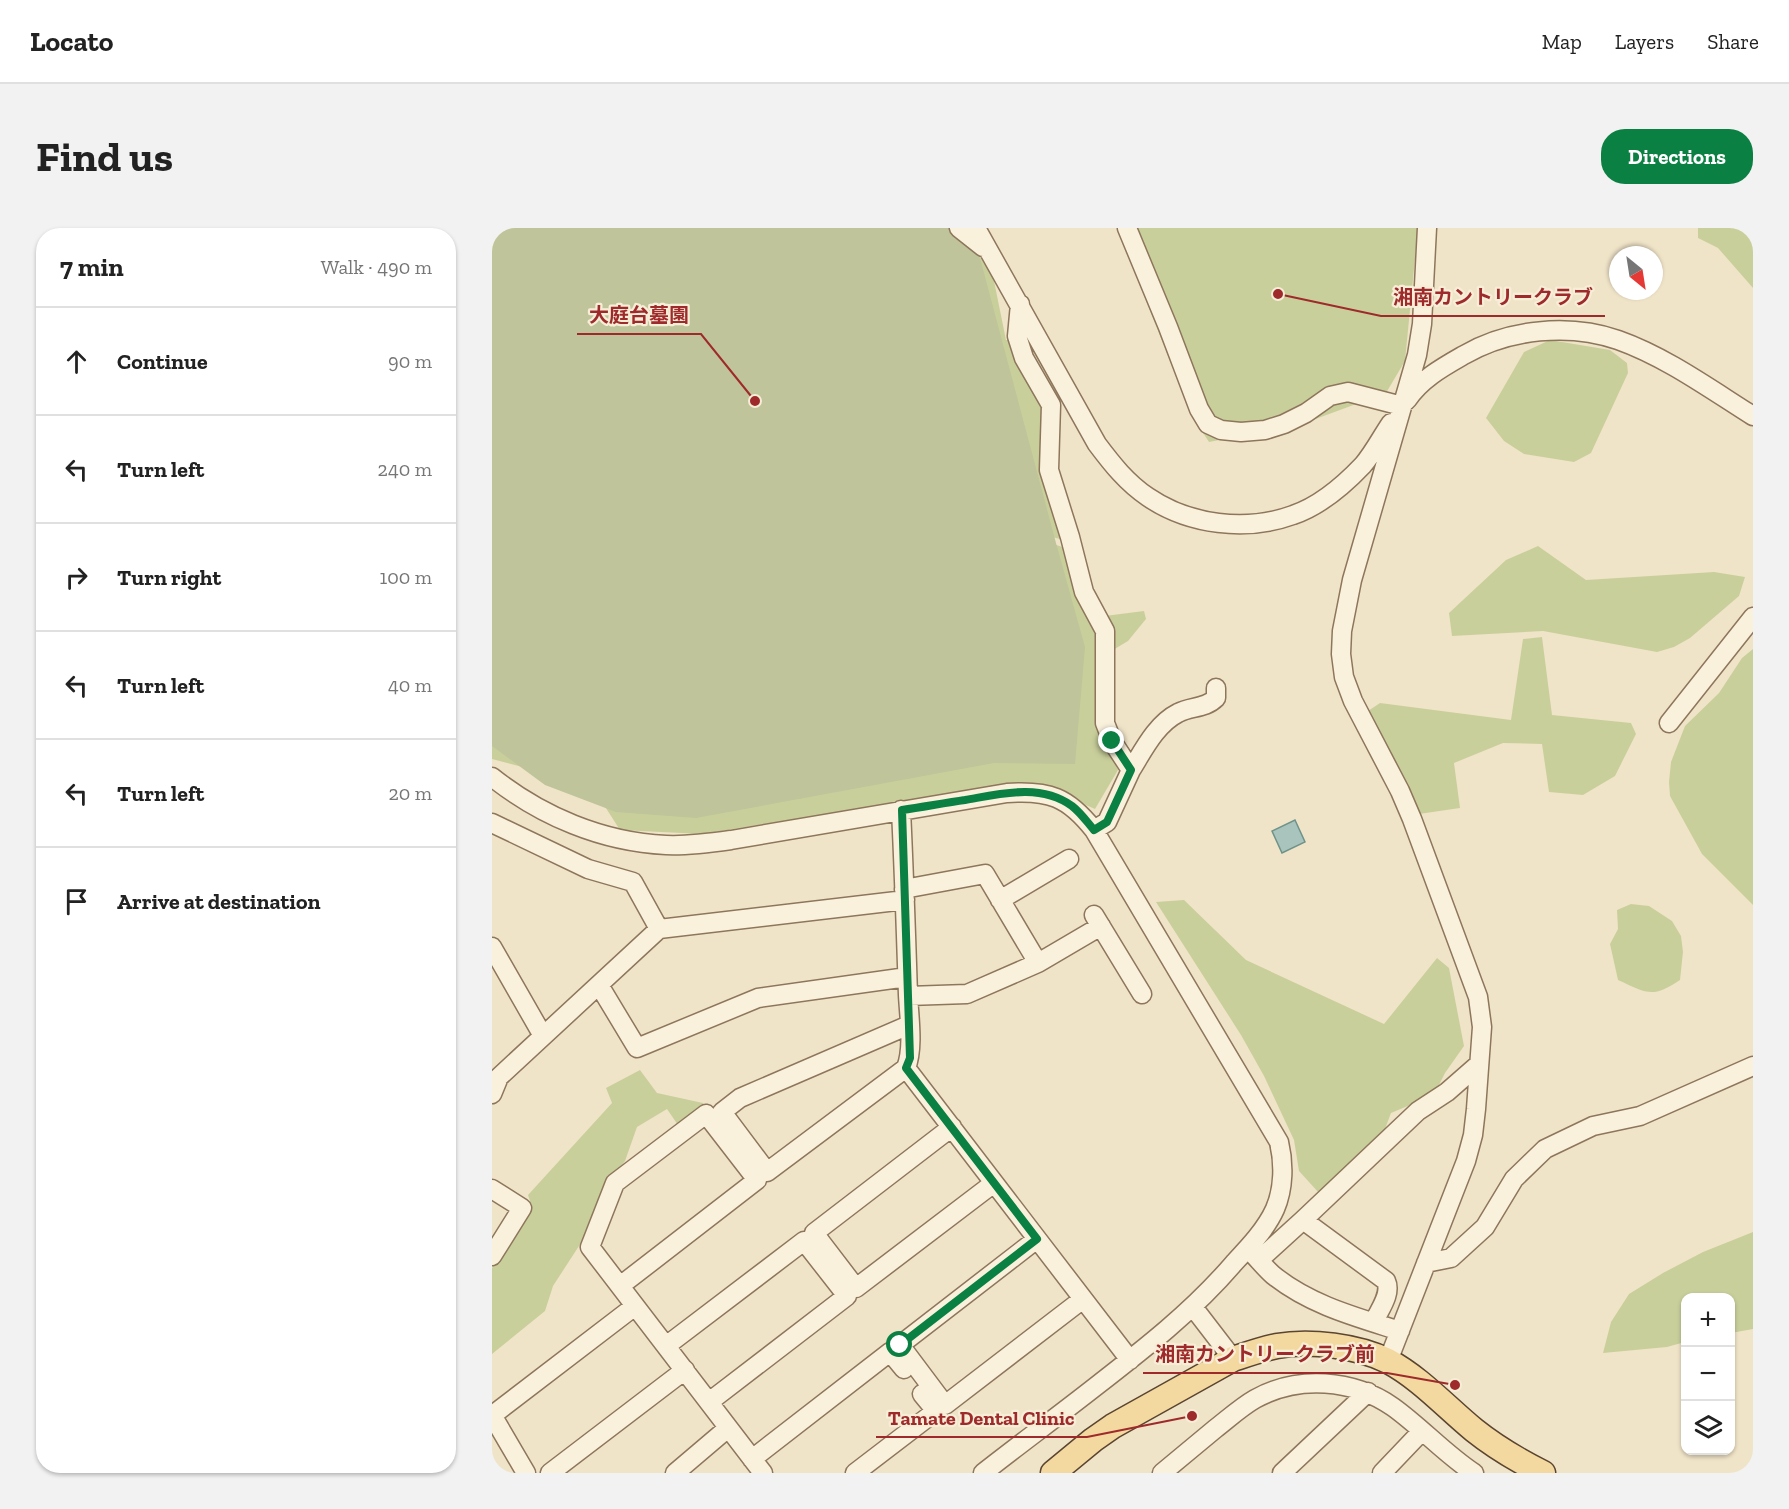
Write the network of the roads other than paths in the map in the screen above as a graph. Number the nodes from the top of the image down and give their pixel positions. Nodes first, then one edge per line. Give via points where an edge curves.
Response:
1 (959, 228) edge
2 (976, 228) edge
3 (1127, 228) edge
4 (1427, 228) edge
5 (991, 254) junction
6 (1020, 304) junction
7 (1076, 405) junction
8 (1402, 406) junction
9 (1753, 416) edge
10 (1050, 418) junction
11 (1753, 617) edge
12 (1216, 688) dead end
13 (1669, 723) dead end
14 (1131, 770) junction
15 (492, 777) edge
16 (902, 810) junction
17 (492, 823) edge
18 (1094, 830) junction
19 (1069, 859) dead end
20 (904, 895) junction
21 (1000, 900) junction
22 (659, 929) junction
23 (492, 947) edge
24 (1038, 963) junction
25 (907, 977) junction
26 (599, 986) junction
27 (1142, 994) dead end
28 (908, 996) junction
29 (909, 1025) junction
30 (543, 1036) junction
31 (1479, 1064) junction
32 (1753, 1066) edge
33 (906, 1068) junction
34 (492, 1094) edge
35 (952, 1127) junction
36 (994, 1183) junction
37 (492, 1189) edge
38 (1303, 1220) junction
39 (1037, 1239) junction
40 (1253, 1254) junction
41 (492, 1256) edge
42 (1426, 1263) junction
43 (620, 1286) junction
44 (1083, 1299) junction
45 (635, 1306) junction
46 (1193, 1307) junction
47 (1374, 1322) junction
48 (1400, 1331) junction
49 (666, 1346) junction
50 (1233, 1359) junction
51 (1130, 1360) junction
52 (1388, 1361) junction
53 (685, 1370) junction
54 (1368, 1392) junction
55 (709, 1402) junction
56 (729, 1428) junction
57 (1422, 1431) junction
58 (758, 1466) edge
59 (1471, 1472) edge
60 (526, 1473) edge
61 (550, 1473) edge
62 (675, 1473) edge
63 (855, 1473) edge
64 (983, 1473) edge
65 (1053, 1473) edge
66 (1162, 1473) edge
67 (1282, 1473) edge
68 (1382, 1473) edge
69 (1543, 1473) edge

1 - 5 street
2 - 5 street
3 - 8 street via 1208,424 1221,430 1265,430 1306,413 1330,396 1348,392
4 - 8 street via 1422,324
5 - 6 street
6 - 7 street
6 - 10 street via 1017,336 1024,358 1051,405
7 - 8 street via 1097,444 1120,474 1147,497 1196,519 1224,524 1258,523 1293,515 1320,502 1365,463
7 - 10 street
8 - 9 street via 1425,380 1472,350 1521,334 1555,330 1602,336 1649,353
8 - 31 street via 1352,580 1341,654 1353,701 1412,819 1478,997 1482,1027
10 - 14 street via 1048,470 1084,592 1105,631 1105,723
11 - 13 street
12 - 14 street via 1216,698 1210,704 1179,711 1167,719
14 - 18 street via 1107,822
15 - 16 street via 529,803 586,830 666,845 731,840
16 - 18 street via 1034,792 1071,806
16 - 20 street
17 - 22 street via 588,869 633,882
18 - 40 street via 1279,1142 1280,1191
19 - 21 street
20 - 21 street via 984,874
20 - 22 street
20 - 25 street
21 - 24 street
22 - 26 street
23 - 30 street
24 - 27 street via 1098,920
24 - 28 street via 967,994
25 - 26 street via 758,998 637,1048
25 - 28 street
26 - 30 street
28 - 29 street
29 - 33 street via 910,1058
29 - 33 street via 740,1098 722,1112 768,1172
30 - 34 street via 499,1077
31 - 38 street via 1418,1111
31 - 42 street via 1473,1135
32 - 42 street via 1640,1116 1593,1126 1545,1149 1514,1179 1485,1227 1451,1258
33 - 35 street
35 - 36 street
35 - 36 street via 814,1233 856,1288
36 - 39 street
37 - 41 street via 522,1208
38 - 40 street
38 - 47 street via 1386,1281 1388,1293
39 - 44 street
39 - 44 street via 900,1345 945,1405
40 - 46 street
40 - 47 street via 1272,1274 1301,1293
42 - 48 street
43 - 43 street via 590,1247 615,1184 706,1114 757,1180
43 - 45 street
44 - 51 street
45 - 49 street
45 - 60 street via 494,1414
46 - 50 street
46 - 51 street
47 - 48 street
48 - 52 street
49 - 53 street
49 - 55 street via 804,1241 847,1296
50 - 52 main road via 1278,1346 1309,1344 1340,1347
50 - 65 main road via 1113,1426
51 - 64 street
52 - 69 main road via 1476,1431
53 - 55 street
53 - 61 street
54 - 57 street
54 - 66 street via 1340,1384 1312,1383 1283,1388 1255,1399
54 - 67 street
55 - 56 street
56 - 58 street
56 - 62 street
57 - 59 street
57 - 68 street
58 - 63 street via 890,1352 936,1411

